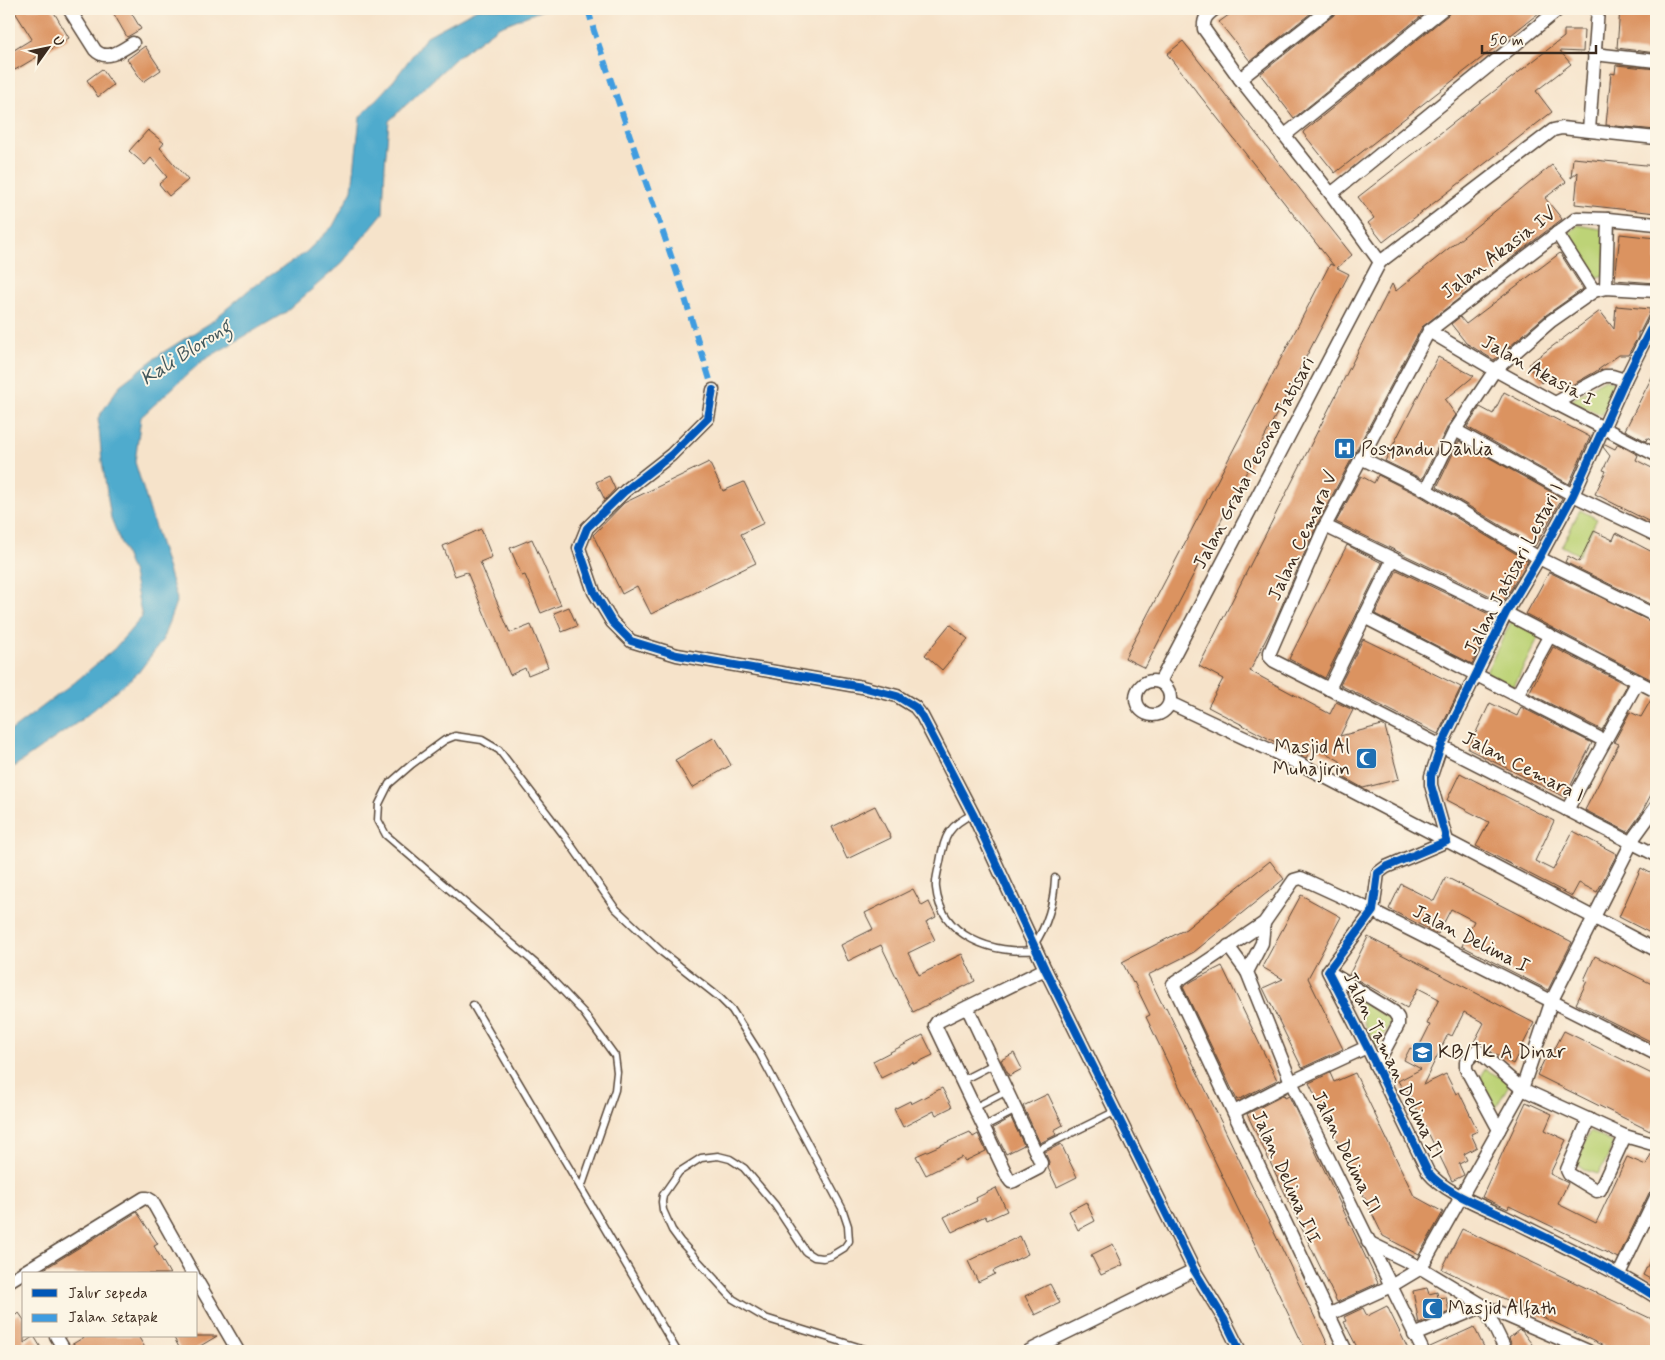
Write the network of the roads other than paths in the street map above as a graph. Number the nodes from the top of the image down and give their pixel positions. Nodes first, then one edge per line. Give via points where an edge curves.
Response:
1 (69, 9) edge
2 (1330, 9) edge
3 (1443, 9) edge
4 (1559, 9) edge
5 (1598, 9) edge
6 (1210, 12) edge
7 (133, 43) dead end
8 (1594, 54) junction
9 (1656, 61) edge
10 (1240, 79) junction
11 (1589, 130) junction
12 (1285, 135) junction
13 (1656, 138) edge
14 (1331, 194) junction
15 (1608, 219) junction
16 (1656, 224) edge
17 (1557, 233) junction
18 (1380, 262) junction
19 (1600, 289) junction
20 (1656, 291) edge
21 (1656, 318) edge
22 (1429, 330) junction
23 (1494, 370) junction
24 (1625, 380) junction
25 (713, 390) dead end
26 (1555, 403) junction
27 (1604, 428) junction
28 (1455, 430) junction
29 (1656, 455) edge
30 (1362, 458) junction
31 (1426, 490) junction
32 (1572, 495) junction
33 (1325, 526) junction
34 (1656, 536) edge
35 (1538, 558) junction
36 (1393, 560) junction
37 (1506, 613) junction
38 (1656, 616) edge
39 (1364, 617) junction
40 (1550, 635) junction
41 (1270, 652) joint
42 (1476, 674) junction
43 (1638, 681) junction
44 (1160, 682) junction
45 (1328, 688) junction
46 (1656, 690) edge
47 (1516, 695) junction
48 (1170, 702) junction
49 (1605, 741) junction
50 (1441, 746) junction
51 (1567, 810) junction
52 (1655, 811) edge
53 (973, 814) junction
54 (1447, 841) junction
55 (1632, 842) junction
56 (1656, 855) edge
57 (1055, 878) dead end
58 (1373, 910) junction
59 (1593, 917) junction
60 (1264, 923) junction
61 (1228, 946) junction
62 (1035, 948) junction
63 (1656, 950) edge
64 (1045, 969) junction
65 (1328, 971) junction
66 (1247, 972) junction
67 (1552, 1000) junction
68 (473, 1005) dead end
69 (967, 1007) junction
70 (1367, 1047) junction
71 (1656, 1054) edge
72 (994, 1064) junction
73 (1376, 1066) junction
74 (961, 1081) junction
75 (1291, 1082) junction
76 (1522, 1089) junction
77 (1007, 1091) junction
78 (974, 1108) junction
79 (1016, 1110) junction
80 (1116, 1111) junction
81 (1234, 1112) junction
82 (1588, 1119) junction
83 (983, 1126) junction
84 (1499, 1130) junction
85 (1624, 1136) junction
86 (1656, 1145) edge
87 (1035, 1151) junction
88 (582, 1188) junction
89 (1462, 1196) junction
90 (1656, 1197) edge
91 (1368, 1242) junction
92 (1421, 1268) junction
93 (1194, 1270) junction
94 (31, 1272) edge
95 (192, 1272) edge
96 (1619, 1274) junction
97 (198, 1282) edge
98 (1391, 1286) junction
99 (1656, 1297) edge
100 (1484, 1306) junction
101 (1328, 1315) junction
102 (1414, 1335) junction
103 (57, 1338) edge
104 (65, 1351) edge
105 (238, 1351) edge
106 (677, 1351) edge
107 (871, 1351) edge
108 (1029, 1351) edge
109 (1240, 1351) edge
110 (1346, 1351) edge
111 (1422, 1351) edge
112 (1506, 1351) edge
113 (1588, 1351) edge

1 - 7 street via 97,53 111,55
2 - 10 street
3 - 12 street
4 - 14 street
5 - 8 street
6 - 10 street via 1203,21 1204,28
8 - 9 street
8 - 11 street
10 - 12 street
11 - 13 street, Jalan Graha Pesona Jatisari
11 - 18 street, Jalan Graha Pesona Jatisari via 1553,130
12 - 14 street
14 - 18 street
15 - 16 street, Jalan Akasia IV
15 - 17 street, Jalan Akasia IV via 1577,218
15 - 19 street
17 - 19 street
17 - 22 street, Jalan Akasia IV
18 - 44 street, Jalan Graha Pesona Jatisari
19 - 20 street
19 - 23 street via 1551,321
21 - 24 street, Jalan Jatisari Lestari I
22 - 23 street, Jalan Akasia I
22 - 30 street, Jalan Cemara V
23 - 26 street, Jalan Akasia I
23 - 28 street
24 - 26 street via 1605,376
24 - 27 street, Jalan Jatisari Lestari I
25 - 53 street via 708,418 588,528 579,548 594,592 612,622 631,642 677,655 897,696 915,707 922,716
26 - 27 street, Jalan Akasia I
27 - 29 street, Jalan Akasia I
27 - 32 street, Jalan Jatisari Lestari I
28 - 31 street
28 - 32 street
30 - 31 street
30 - 33 street, Jalan Cemara V
31 - 35 street
32 - 34 street
32 - 35 street, Jalan Jatisari Lestari I
33 - 36 street
33 - 41 street, Jalan Cemara V
35 - 37 street, Jalan Jatisari Lestari I
35 - 38 street
36 - 37 street
36 - 39 street
37 - 40 street
37 - 42 street, Jalan Jatisari Lestari I
39 - 42 street
39 - 45 street
40 - 43 street
40 - 47 street
41 - 45 street, Jalan Cemara I via 1274,661
42 - 47 street
42 - 50 street, Jalan Jatisari Lestari I
43 - 46 street
43 - 49 street
44 - 48 street via 1169,690
44 - 48 street via 1148,680 1138,688 1137,705 1145,714 1157,715
45 - 50 street, Jalan Cemara I
47 - 49 street
48 - 54 street via 1302,765
49 - 51 street
50 - 51 street, Jalan Cemara I
50 - 54 street, Jalan Jatisari Lestari I via 1431,784
51 - 55 street, Jalan Cemara I
52 - 55 street
53 - 62 street
53 - 62 lane via 952,826 941,855 936,887 946,918 963,935 995,948 1023,952
54 - 58 street, Jalan Taman Delima II via 1378,873
54 - 59 street
55 - 56 street, Jalan Cemara I
55 - 59 street
57 - 62 lane via 1050,914
58 - 60 street, Jalan Delima I via 1297,878
58 - 65 street, Jalan Taman Delima II
58 - 67 street, Jalan Delima I
59 - 63 street
59 - 67 street
60 - 61 street
60 - 66 street via 1262,943
61 - 66 street
61 - 81 street via 1173,984
62 - 64 street
64 - 69 street
64 - 80 street
65 - 70 street, Jalan Taman Delima II
65 - 73 street, Jalan Taman Delima II via 1394,1012 1398,1018 1398,1025
66 - 75 street
67 - 71 street, Jalan Delima I
67 - 76 street
68 - 88 lane
69 - 72 street
69 - 74 street via 935,1025
70 - 73 street, Jalan Taman Delima II
70 - 75 street, Jalan Delima II
72 - 74 lane
72 - 77 street
73 - 89 street, Jalan Taman Delima II via 1428,1172 1433,1179
74 - 78 street
75 - 81 street, Jalan Delima III
75 - 91 street, Jalan Delima II
76 - 82 street
76 - 84 street
76 - 84 street via 1479,1050 1466,1062 1466,1069
77 - 78 lane
77 - 79 street
78 - 83 street
79 - 83 lane
79 - 87 street
80 - 87 lane
80 - 93 street
81 - 101 street, Jalan Delima III
82 - 85 street
82 - 85 street via 1567,1170 1597,1190 1600,1190
83 - 87 street via 1011,1182 1041,1166
84 - 89 street
85 - 86 street
88 - 106 lane
88 - 107 lane via 614,1090 615,1056 583,1012 543,970 386,835 378,820 379,804 389,784 445,740 455,736 482,740 499,750 615,908 732,1010 760,1054 842,1208 850,1235 844,1248 831,1256 814,1257 806,1252 775,1205 744,1168 718,1156 701,1158 679,1172 663,1195 663,1210 672,1230 733,1299 765,1318
89 - 92 street
89 - 96 street, Jalan Taman Delima II
90 - 96 street
91 - 92 street
91 - 98 street, Jalan Delima II
92 - 98 street
92 - 100 street
93 - 108 street
93 - 109 street
94 - 95 street via 147,1198 152,1201
96 - 99 street, Jalan Taman Delima II
97 - 105 street
98 - 101 street
98 - 102 street, Jalan Delima II
100 - 102 street
100 - 112 street
100 - 113 street
101 - 110 street, Jalan Delima III
102 - 111 street, Jalan Delima II
103 - 104 street

